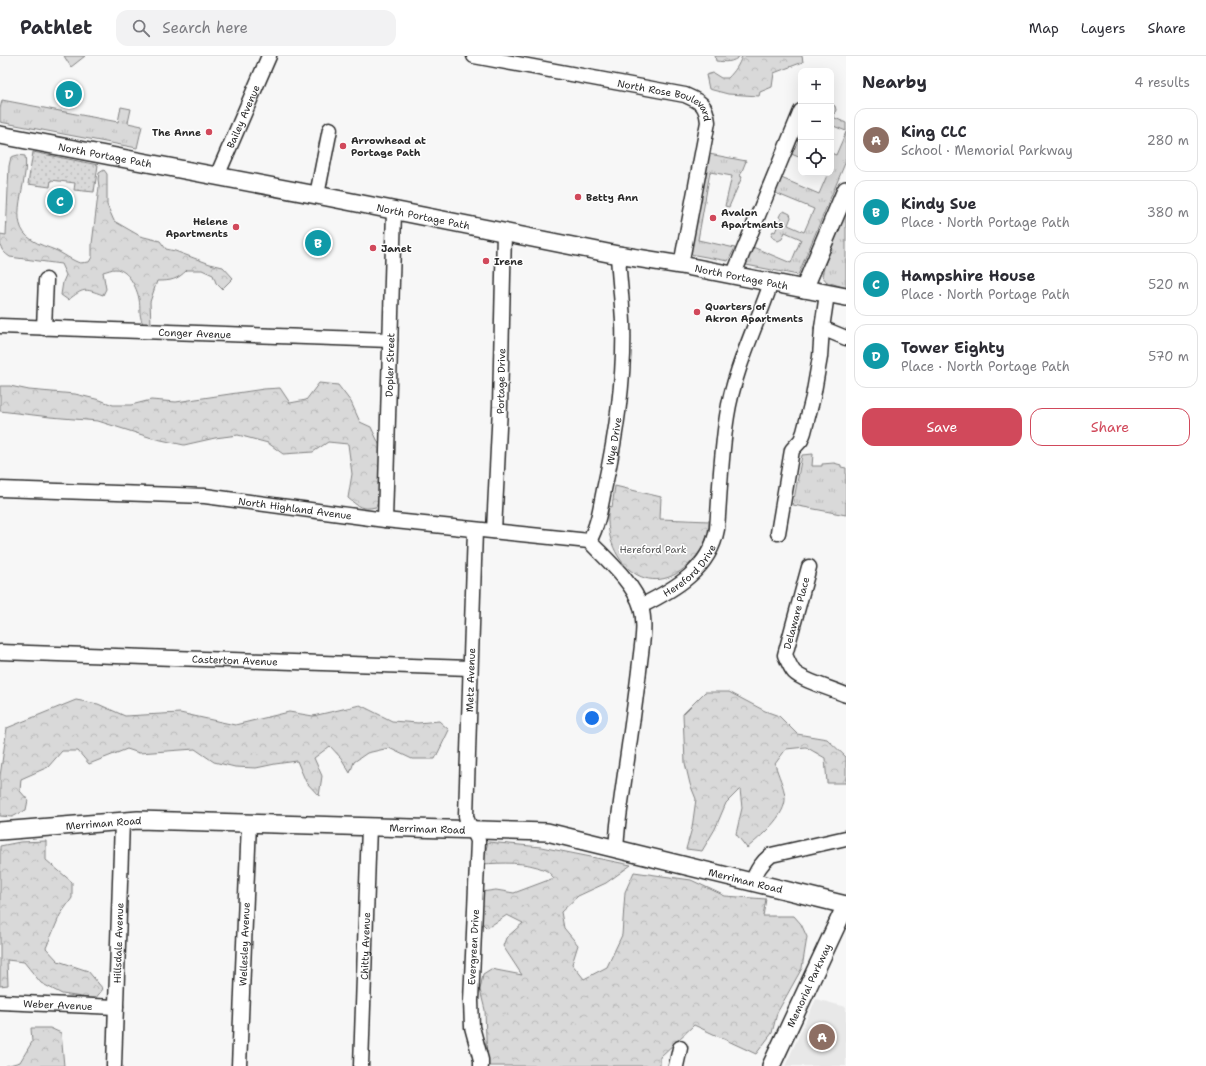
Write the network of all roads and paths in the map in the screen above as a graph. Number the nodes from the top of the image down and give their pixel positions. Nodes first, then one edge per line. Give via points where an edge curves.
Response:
1 (269, 56) edge
2 (474, 56) edge
3 (798, 118) edge
4 (330, 129) dead end
5 (0, 136) edge
6 (217, 176) junction
7 (846, 190) edge
8 (317, 195) junction
9 (394, 211) junction
10 (504, 232) junction
11 (618, 255) junction
12 (681, 265) junction
13 (733, 276) junction
14 (46, 280) dead end
15 (771, 283) junction
16 (804, 289) junction
17 (827, 294) junction
18 (846, 297) edge
19 (0, 326) edge
20 (44, 328) junction
21 (822, 328) junction
22 (846, 338) edge
23 (390, 340) junction
24 (0, 489) edge
25 (385, 520) junction
26 (475, 530) junction
27 (494, 531) junction
28 (778, 534) dead end
29 (589, 540) junction
30 (809, 567) dead end
31 (641, 606) junction
32 (0, 652) edge
33 (470, 668) junction
34 (846, 695) edge
35 (122, 821) junction
36 (249, 823) junction
37 (369, 826) junction
38 (470, 829) junction
39 (0, 831) edge
40 (846, 838) edge
41 (616, 848) junction
42 (752, 882) junction
43 (846, 905) edge
44 (0, 1002) edge
45 (116, 1007) junction
46 (680, 1048) dead end
47 (114, 1066) edge
48 (239, 1066) edge
49 (360, 1066) edge
50 (481, 1066) edge
51 (676, 1066) edge
52 (771, 1066) edge

1 - 6 street, Bailey Avenue
2 - 12 street, North Rose Boulevard via 685,95 704,107 708,122
3 - 13 street
4 - 8 street
5 - 6 main road, North Portage Path
6 - 8 main road, North Portage Path
7 - 16 main road
8 - 9 main road, North Portage Path
9 - 10 main road, North Portage Path
9 - 23 street, Dopler Street
10 - 11 main road, North Portage Path
10 - 27 street, Portage Drive
11 - 12 main road, North Portage Path
11 - 29 street, Wye Drive via 623,322 620,409 599,513
12 - 13 main road, North Portage Path
13 - 15 main road, North Portage Path
14 - 20 street
15 - 16 main road, North Portage Path
15 - 31 street, Hereford Drive via 748,341 727,416 717,529 711,550 700,567 689,577
16 - 17 main road, North Portage Path
17 - 18 main road, North Portage Path
17 - 21 street
19 - 20 street, Conger Avenue
20 - 23 street, Conger Avenue
21 - 22 street
21 - 28 street via 813,397 801,440 792,450
23 - 25 street, Dopler Street
24 - 25 street, North Highland Avenue via 205,496
25 - 26 street, North Highland Avenue
26 - 27 street, North Highland Avenue
26 - 33 street, Metz Avenue
27 - 29 street, North Highland Avenue
29 - 31 street via 627,582
30 - 34 street, Delaware Place via 785,656 795,673
31 - 41 street via 643,628 640,659
32 - 33 street, Casterton Avenue
33 - 38 street, Metz Avenue via 466,816
35 - 36 main road, Merriman Road
35 - 39 main road, Merriman Road
35 - 45 street, Hillsdale Avenue
36 - 37 main road, Merriman Road
36 - 48 street, Wellesley Avenue
37 - 38 main road, Merriman Road
37 - 49 street, Chitty Avenue
38 - 41 main road, Merriman Road via 547,832
38 - 50 street, Evergreen Drive via 478,841 471,1001 472,1027
40 - 42 street via 771,855 757,869
41 - 42 main road, Merriman Road
42 - 43 main road, Merriman Road
43 - 52 main road, Memorial Parkway
44 - 45 street, Weber Avenue
45 - 47 street, Hillsdale Avenue
46 - 51 street

